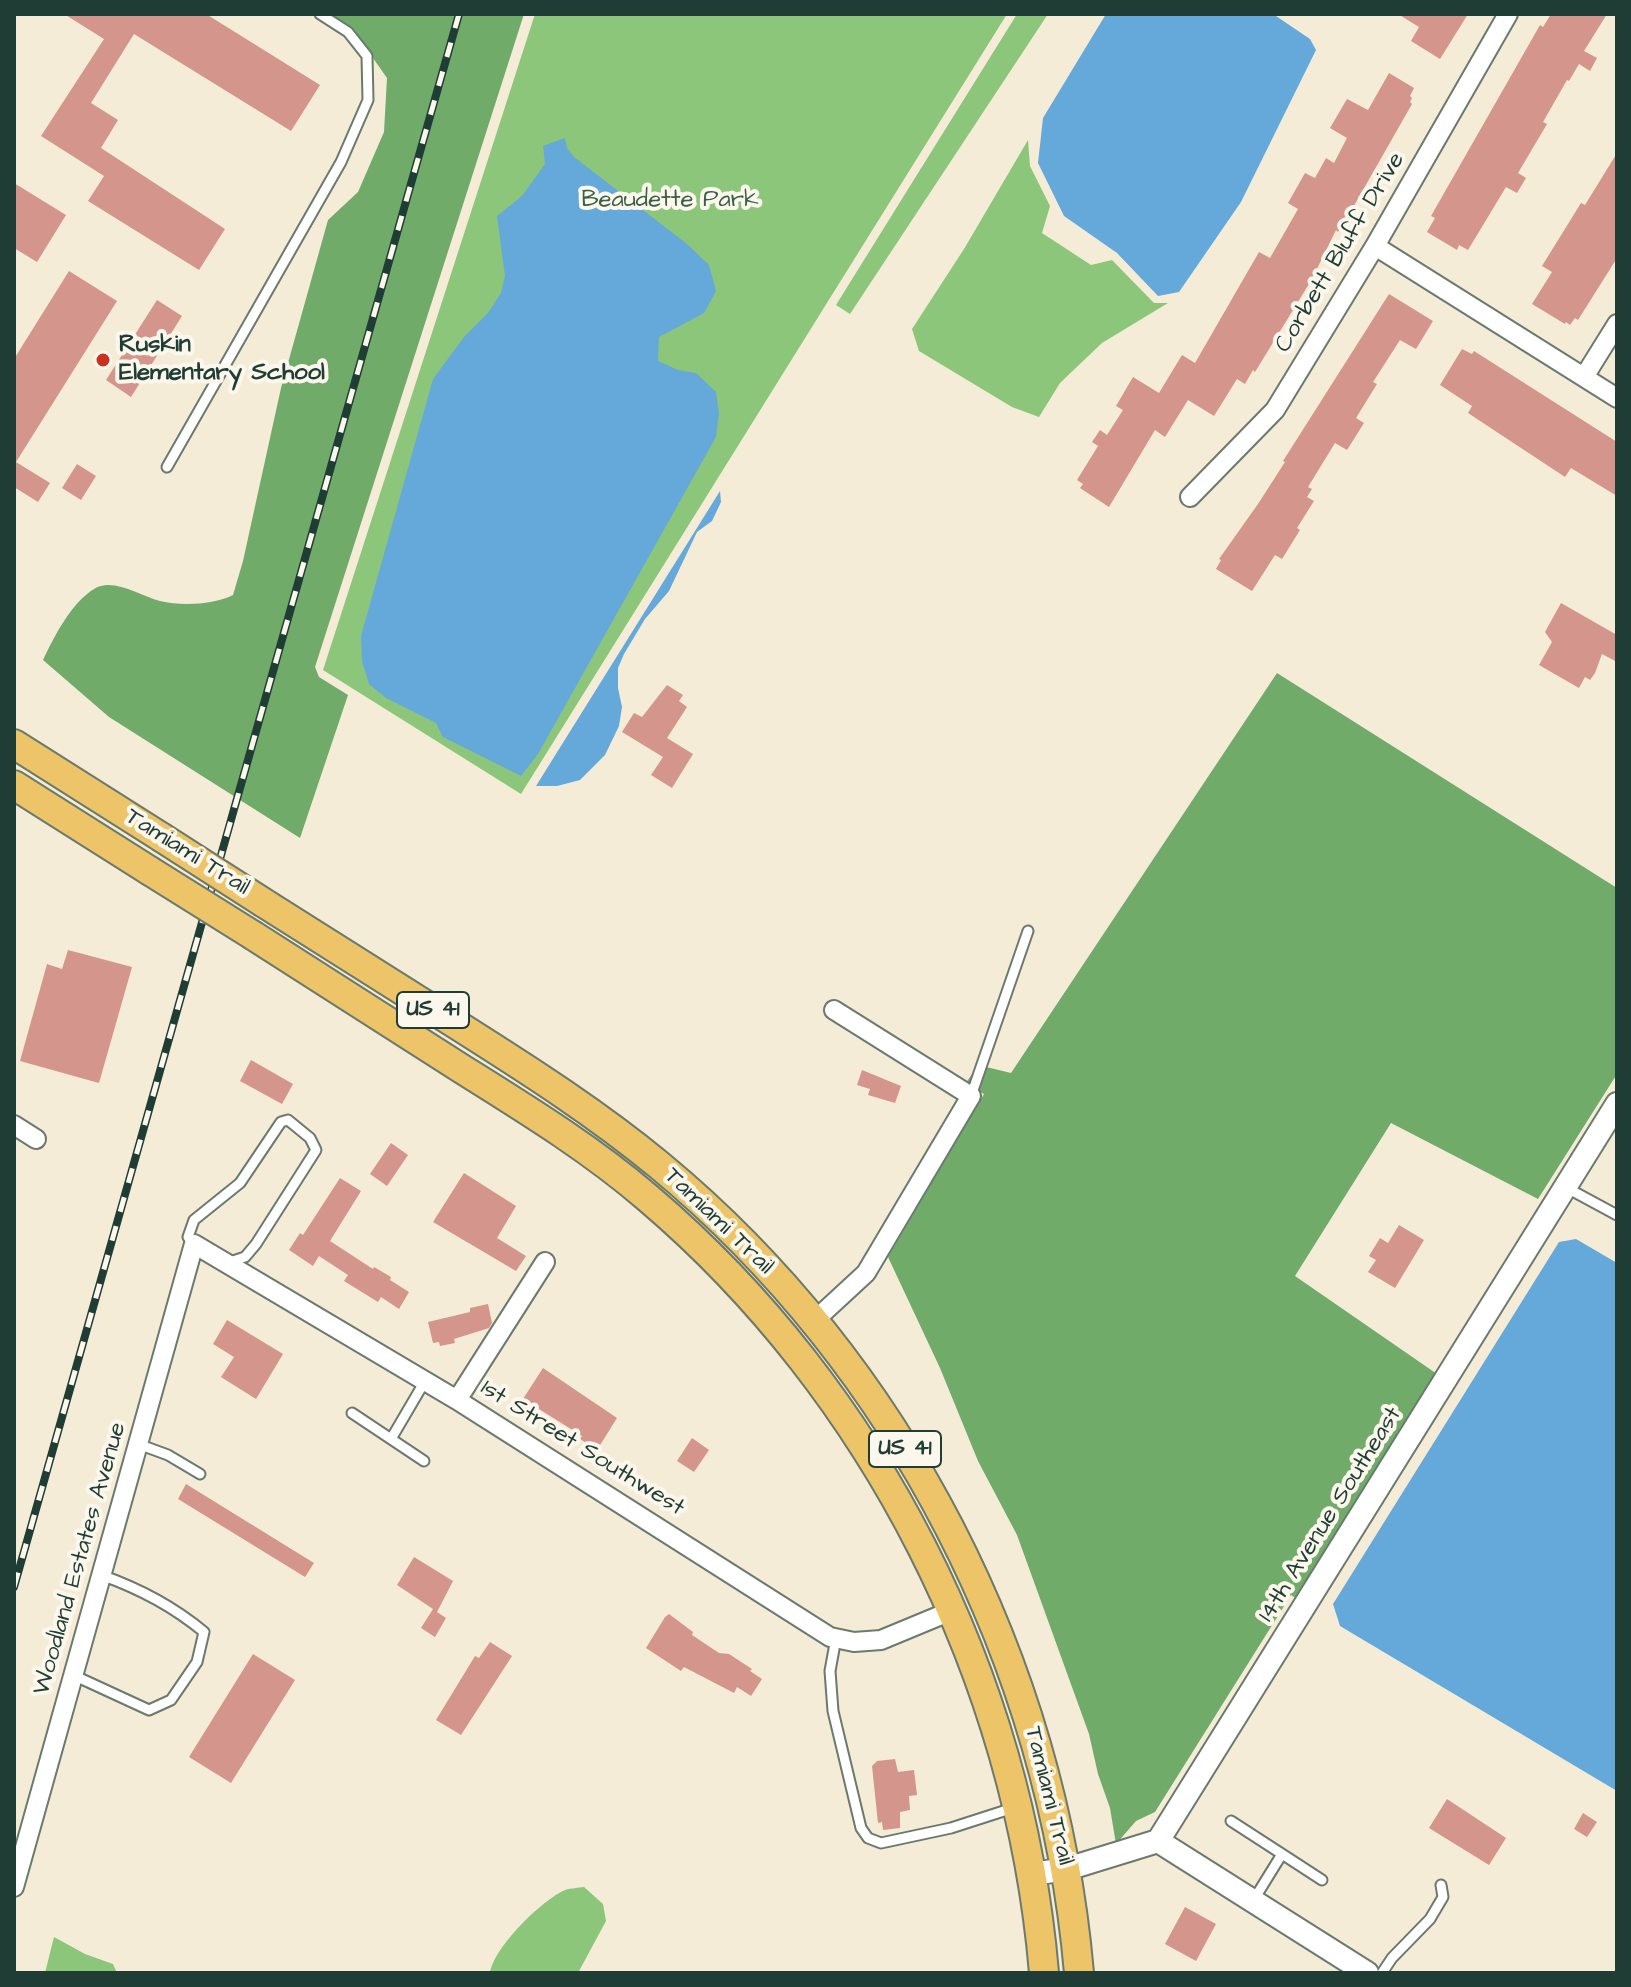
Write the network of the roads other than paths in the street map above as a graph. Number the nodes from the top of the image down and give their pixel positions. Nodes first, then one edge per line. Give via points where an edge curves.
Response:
1 (320, 14) edge
2 (1508, 14) edge
3 (1375, 246) junction
4 (1617, 324) edge
5 (1584, 377) junction
6 (1617, 398) edge
7 (167, 467) dead end
8 (1190, 497) dead end
9 (14, 744) edge
10 (14, 785) edge
11 (1028, 931) dead end
12 (834, 1010) dead end
13 (971, 1096) junction
14 (1617, 1104) edge
15 (14, 1125) edge
16 (36, 1139) dead end
17 (1566, 1187) junction
18 (1616, 1211) edge
19 (194, 1244) junction
20 (545, 1262) dead end
21 (227, 1263) junction
22 (814, 1321) junction
23 (425, 1381) junction
24 (457, 1400) junction
25 (352, 1413) dead end
26 (391, 1439) junction
27 (138, 1444) junction
28 (424, 1461) dead end
29 (200, 1474) dead end
30 (101, 1575) junction
31 (951, 1611) junction
32 (836, 1638) junction
33 (73, 1675) junction
34 (1018, 1807) junction
35 (1231, 1821) dead end
36 (1158, 1841) junction
37 (1282, 1854) junction
38 (1067, 1869) junction
39 (1032, 1874) junction
40 (1322, 1880) dead end
41 (1441, 1885) dead end
42 (14, 1887) edge
43 (1253, 1901) junction
44 (1044, 1973) edge
45 (1079, 1973) edge
46 (1367, 1973) edge
47 (1382, 1973) edge

1 - 7 lane via 348,32 367,56 368,100 341,162
2 - 3 street, Corbett Bluff Drive
3 - 5 street
3 - 8 street, Corbett Bluff Drive via 1275,410
4 - 5 street
5 - 6 street
9 - 22 main road, Tamiami Trail / US 41, bridge via 601,1119 715,1215
10 - 31 main road, Tamiami Trail / US 41, bridge via 524,1108 647,1197 789,1344 832,1400 905,1515
11 - 13 lane
12 - 13 street
13 - 22 street via 866,1273
14 - 17 street, 14th Avenue Southeast
15 - 16 street
17 - 18 lane
17 - 36 street, 14th Avenue Southeast
19 - 21 street, 1st Street Southwest
19 - 21 lane via 188,1237 194,1220 240,1183 281,1122 288,1120 316,1150 256,1244 245,1257
19 - 27 street, Woodland Estates Avenue
20 - 24 street
21 - 23 street, 1st Street Southwest
22 - 38 main road, Tamiami Trail / US 41 via 902,1443 976,1582 1029,1719
23 - 24 street, 1st Street Southwest
23 - 26 lane
24 - 32 street, 1st Street Southwest
25 - 26 lane
26 - 28 lane
27 - 29 lane
27 - 30 street, Woodland Estates Avenue
30 - 33 street, Woodland Estates Avenue
30 - 33 lane via 174,1610 204,1632 197,1662 171,1700 149,1710
31 - 32 street, 1st Street Southwest via 881,1640
31 - 34 main road, Tamiami Trail / US 41 via 979,1676
32 - 34 lane via 830,1671 833,1711 861,1828 868,1838 881,1843
33 - 42 street, Woodland Estates Avenue
34 - 39 main road, Tamiami Trail / US 41
35 - 37 lane
36 - 38 street
36 - 43 street
37 - 40 lane
37 - 43 lane
38 - 39 street
38 - 45 main road, Tamiami Trail / US 41
39 - 44 main road, Tamiami Trail / US 41
41 - 47 lane via 1443,1897 1430,1919
43 - 46 street

